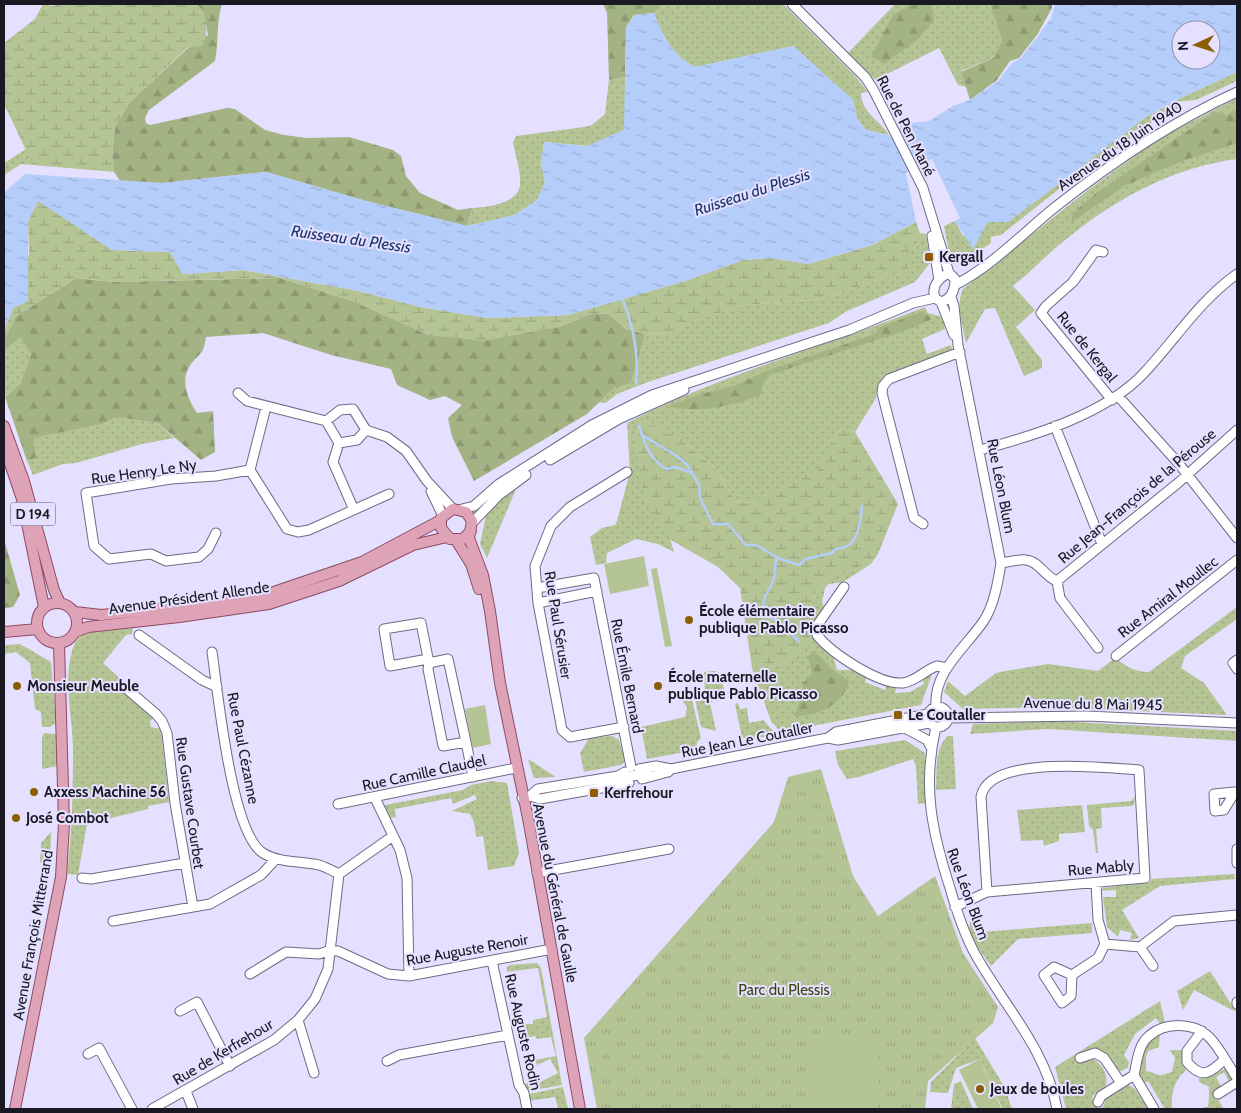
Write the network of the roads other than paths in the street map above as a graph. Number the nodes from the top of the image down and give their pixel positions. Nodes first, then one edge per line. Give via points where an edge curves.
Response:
1 (792, 4) edge
2 (1237, 92) edge
3 (926, 202) junction
4 (1103, 252) dead end
5 (1237, 274) edge
6 (952, 278) junction
7 (939, 280) junction
8 (937, 297) junction
9 (950, 297) junction
10 (959, 348) junction
11 (725, 371) junction
12 (238, 393) dead end
13 (1115, 398) junction
14 (266, 407) junction
15 (326, 421) junction
16 (4, 426) edge
17 (1056, 426) junction
18 (366, 430) junction
19 (1237, 430) edge
20 (339, 443) junction
21 (4, 446) edge
22 (980, 450) junction
23 (250, 470) junction
24 (627, 472) dead end
25 (1187, 474) junction
26 (427, 482) junction
27 (390, 494) dead end
28 (457, 509) junction
29 (354, 510) junction
30 (442, 518) junction
31 (923, 524) dead end
32 (471, 528) junction
33 (216, 533) dead end
34 (451, 538) junction
35 (1237, 538) edge
36 (1102, 544) junction
37 (1237, 560) edge
38 (1001, 563) junction
39 (1057, 581) junction
40 (844, 587) dead end
41 (537, 588) junction
42 (596, 591) junction
43 (60, 603) junction
44 (538, 603) junction
45 (44, 607) junction
46 (75, 612) junction
47 (38, 629) junction
48 (4, 632) edge
49 (75, 632) junction
50 (139, 635) dead end
51 (59, 644) junction
52 (1098, 648) dead end
53 (212, 652) dead end
54 (1116, 656) dead end
55 (1237, 660) edge
56 (428, 661) junction
57 (947, 668) junction
58 (1237, 669) edge
59 (500, 683) junction
60 (217, 687) junction
61 (127, 689) dead end
62 (936, 707) junction
63 (948, 718) junction
64 (931, 721) junction
65 (1237, 723) edge
66 (624, 727) junction
67 (903, 727) junction
68 (828, 738) junction
69 (466, 742) junction
70 (932, 749) junction
71 (516, 768) junction
72 (671, 769) junction
73 (633, 775) junction
74 (473, 777) junction
75 (526, 797) junction
76 (375, 798) junction
77 (338, 804) dead end
78 (393, 836) junction
79 (669, 849) dead end
80 (1237, 849) edge
81 (276, 859) junction
82 (185, 863) junction
83 (1237, 864) edge
84 (537, 873) junction
85 (339, 874) junction
86 (82, 878) dead end
87 (1096, 883) junction
88 (988, 892) junction
89 (955, 906) junction
90 (193, 907) junction
91 (1237, 915) edge
92 (113, 921) dead end
93 (1105, 944) junction
94 (1140, 946) junction
95 (552, 949) junction
96 (331, 950) junction
97 (492, 961) junction
98 (1153, 966) dead end
99 (250, 974) dead end
100 (1072, 975) dead end
101 (408, 976) junction
102 (180, 1011) dead end
103 (298, 1020) junction
104 (1202, 1031) junction
105 (508, 1035) junction
106 (88, 1054) dead end
107 (1080, 1058) dead end
108 (1225, 1060) junction
109 (387, 1061) dead end
110 (230, 1066) junction
111 (314, 1073) dead end
112 (1134, 1075) junction
113 (1237, 1080) edge
114 (1121, 1083) junction
115 (186, 1091) junction
116 (1218, 1094) dead end
117 (1098, 1102) dead end
118 (15, 1109) edge
119 (132, 1109) edge
120 (152, 1109) edge
121 (192, 1109) edge
122 (527, 1109) edge
123 (580, 1109) edge
124 (1057, 1109) edge
125 (1154, 1109) edge

1 - 3 street, Rue de Pen Mané via 865,77 893,125 923,188
2 - 6 street, Avenue du 18 Juin 1940 via 1170,126 1091,179 978,270
3 - 6 street, Rue de Pen Mané
3 - 7 street, Rue de Pen Mané
4 - 13 street, Rue de Kergal via 1096,250 1074,282 1041,313
5 - 13 street via 1189,318 1143,374
6 - 7 street, Avenue du 18 Juin 1940
6 - 9 street
7 - 8 street
8 - 9 street
8 - 10 street, Rue Léon Blum
8 - 11 street
9 - 10 street, Rue Léon Blum
10 - 22 street, Rue Léon Blum
10 - 31 street via 889,379 883,386 882,393 914,518
11 - 28 street via 652,395 612,414 499,484 474,506
11 - 32 street via 619,419 514,482 478,515
12 - 14 street via 247,401
13 - 17 street
13 - 25 street
14 - 15 street
14 - 23 street
15 - 18 street via 340,410 353,409
15 - 20 street
16 - 43 main road, D 194
17 - 22 street
17 - 36 street
18 - 20 street via 357,440
18 - 26 street via 387,437 406,451
19 - 25 street, Rue Jean-François de la Pérouse
20 - 29 street via 334,462
21 - 45 main road, D 194 via 22,499
22 - 38 street, Rue Léon Blum
23 - 29 street via 287,529 309,530
23 - 33 street, Rue Henry Le Ny via 86,493 94,546 109,559 151,554 166,561 199,557 208,549
24 - 41 street, Rue Paul Sérusier via 570,507 551,526 535,566
25 - 35 street
25 - 36 street, Rue Jean-François de la Pérouse
26 - 28 street
26 - 30 street
27 - 29 street
28 - 30 main road
28 - 32 main road via 470,516
30 - 34 main road via 441,528
30 - 46 main road, Avenue Président Allende via 362,562 268,594 222,603 101,615
32 - 34 main road via 463,539
32 - 59 main road, Avenue du Général de Gaulle via 470,538 483,575 490,611
34 - 49 main road, Avenue Président Allende via 413,545 339,581 269,604 88,626
34 - 59 main road, Avenue du Général de Gaulle via 471,564 478,582
36 - 39 street, Rue Jean-François de la Pérouse
37 - 54 street, Rue Amiral Moullec
38 - 39 street, Rue Jean-François de la Pérouse via 1028,560
38 - 57 street, Rue Léon Blum via 995,593 984,621
39 - 52 street via 1060,598
40 - 57 street via 816,627 817,635 834,651 863,671 890,682 913,680 937,666
41 - 42 street via 594,578
41 - 44 street, Rue Paul Sérusier
42 - 44 street
42 - 66 street, Rue Émile Bernard
43 - 45 main road
43 - 46 main road
44 - 66 street, Rue Paul Sérusier via 562,730 570,737
45 - 47 main road via 39,614
46 - 49 main road via 78,621
47 - 48 main road
47 - 51 main road via 42,637
49 - 51 main road
50 - 60 street
51 - 118 main road, Avenue François Mitterrand via 64,822 61,877
53 - 60 street, Rue Paul Cézanne
55 - 58 street via 1233,663
56 - 56 street via 390,666 384,629 421,622
56 - 69 street via 448,659
56 - 69 street via 443,746
57 - 62 street, Rue Léon Blum via 937,694
59 - 71 main road, Avenue du Général de Gaulle
60 - 81 street, Rue Paul Cézanne via 234,793 246,828 261,852
61 - 82 street, Rue Gustave Courbet via 156,714 166,733
62 - 63 street via 944,710
62 - 64 street
63 - 64 street via 943,726
63 - 65 street, Avenue du 8 Mai 1945 via 1087,716
64 - 67 street, Rue Jean Le Coutaller
64 - 68 street, Rue Jean Le Coutaller via 836,732
64 - 70 street, Rue Léon Blum
66 - 73 street, Rue Émile Bernard
67 - 68 street, Rue Jean Le Coutaller via 838,740
67 - 70 street via 927,740
68 - 72 street, Rue Jean Le Coutaller
69 - 74 street
70 - 89 street, Rue Léon Blum via 932,828
71 - 74 street, Rue Camille Claudel
71 - 75 main road, Avenue du Général de Gaulle
72 - 73 street, Rue Jean Le Coutaller via 657,775
72 - 73 street, Rue Jean Le Coutaller via 656,766
73 - 75 street, Rue Jean Le Coutaller via 538,789
73 - 75 street, Rue Jean Le Coutaller via 598,788 540,799
74 - 76 street, Rue Camille Claudel
75 - 84 main road, Avenue du Général de Gaulle
76 - 77 street, Rue Camille Claudel
76 - 78 street
78 - 85 street
78 - 101 street via 407,878
79 - 84 street
80 - 83 street
81 - 85 street, Rue Paul Cézanne via 321,865
81 - 90 street via 261,875 210,904
82 - 86 street
82 - 90 street, Rue Gustave Courbet
84 - 95 main road, Avenue du Général de Gaulle
85 - 96 street, Rue de Kerfrehour
87 - 88 street, Rue Mably
87 - 88 street, Rue Mably via 1146,878 1139,770 1084,766 1012,771 993,779 983,788 981,797
87 - 93 street via 1098,920
88 - 89 street, Rue Mably
89 - 124 street, Rue Léon Blum via 974,952 1041,1058 1054,1090
90 - 92 street
91 - 94 street via 1174,921
93 - 94 street
93 - 100 street via 1098,958
94 - 98 street
95 - 97 street, Rue Auguste Renoir
95 - 123 main road, Avenue du Général de Gaulle
96 - 99 street via 319,954 286,952
96 - 101 street, Rue Auguste Renoir via 388,974
96 - 103 street, Rue de Kerfrehour via 328,969 315,999
97 - 101 street, Rue Auguste Renoir
97 - 105 street, Rue Auguste Rodin
102 - 110 street via 197,1002
103 - 110 street, Rue de Kerfrehour via 274,1040
103 - 111 street
104 - 108 street
104 - 108 street via 1188,1051 1187,1062 1195,1071 1202,1073 1211,1071
104 - 112 street via 1178,1024 1149,1036 1140,1049
105 - 109 street via 399,1055
105 - 122 street, Rue Auguste Rodin via 518,1085 524,1093
106 - 119 street via 99,1048
107 - 114 street via 1094,1053 1104,1058
108 - 113 street
110 - 115 street, Rue de Kerfrehour
112 - 114 street
112 - 125 street
113 - 116 street
114 - 117 street
115 - 120 street, Rue de Kerfrehour
115 - 121 street

